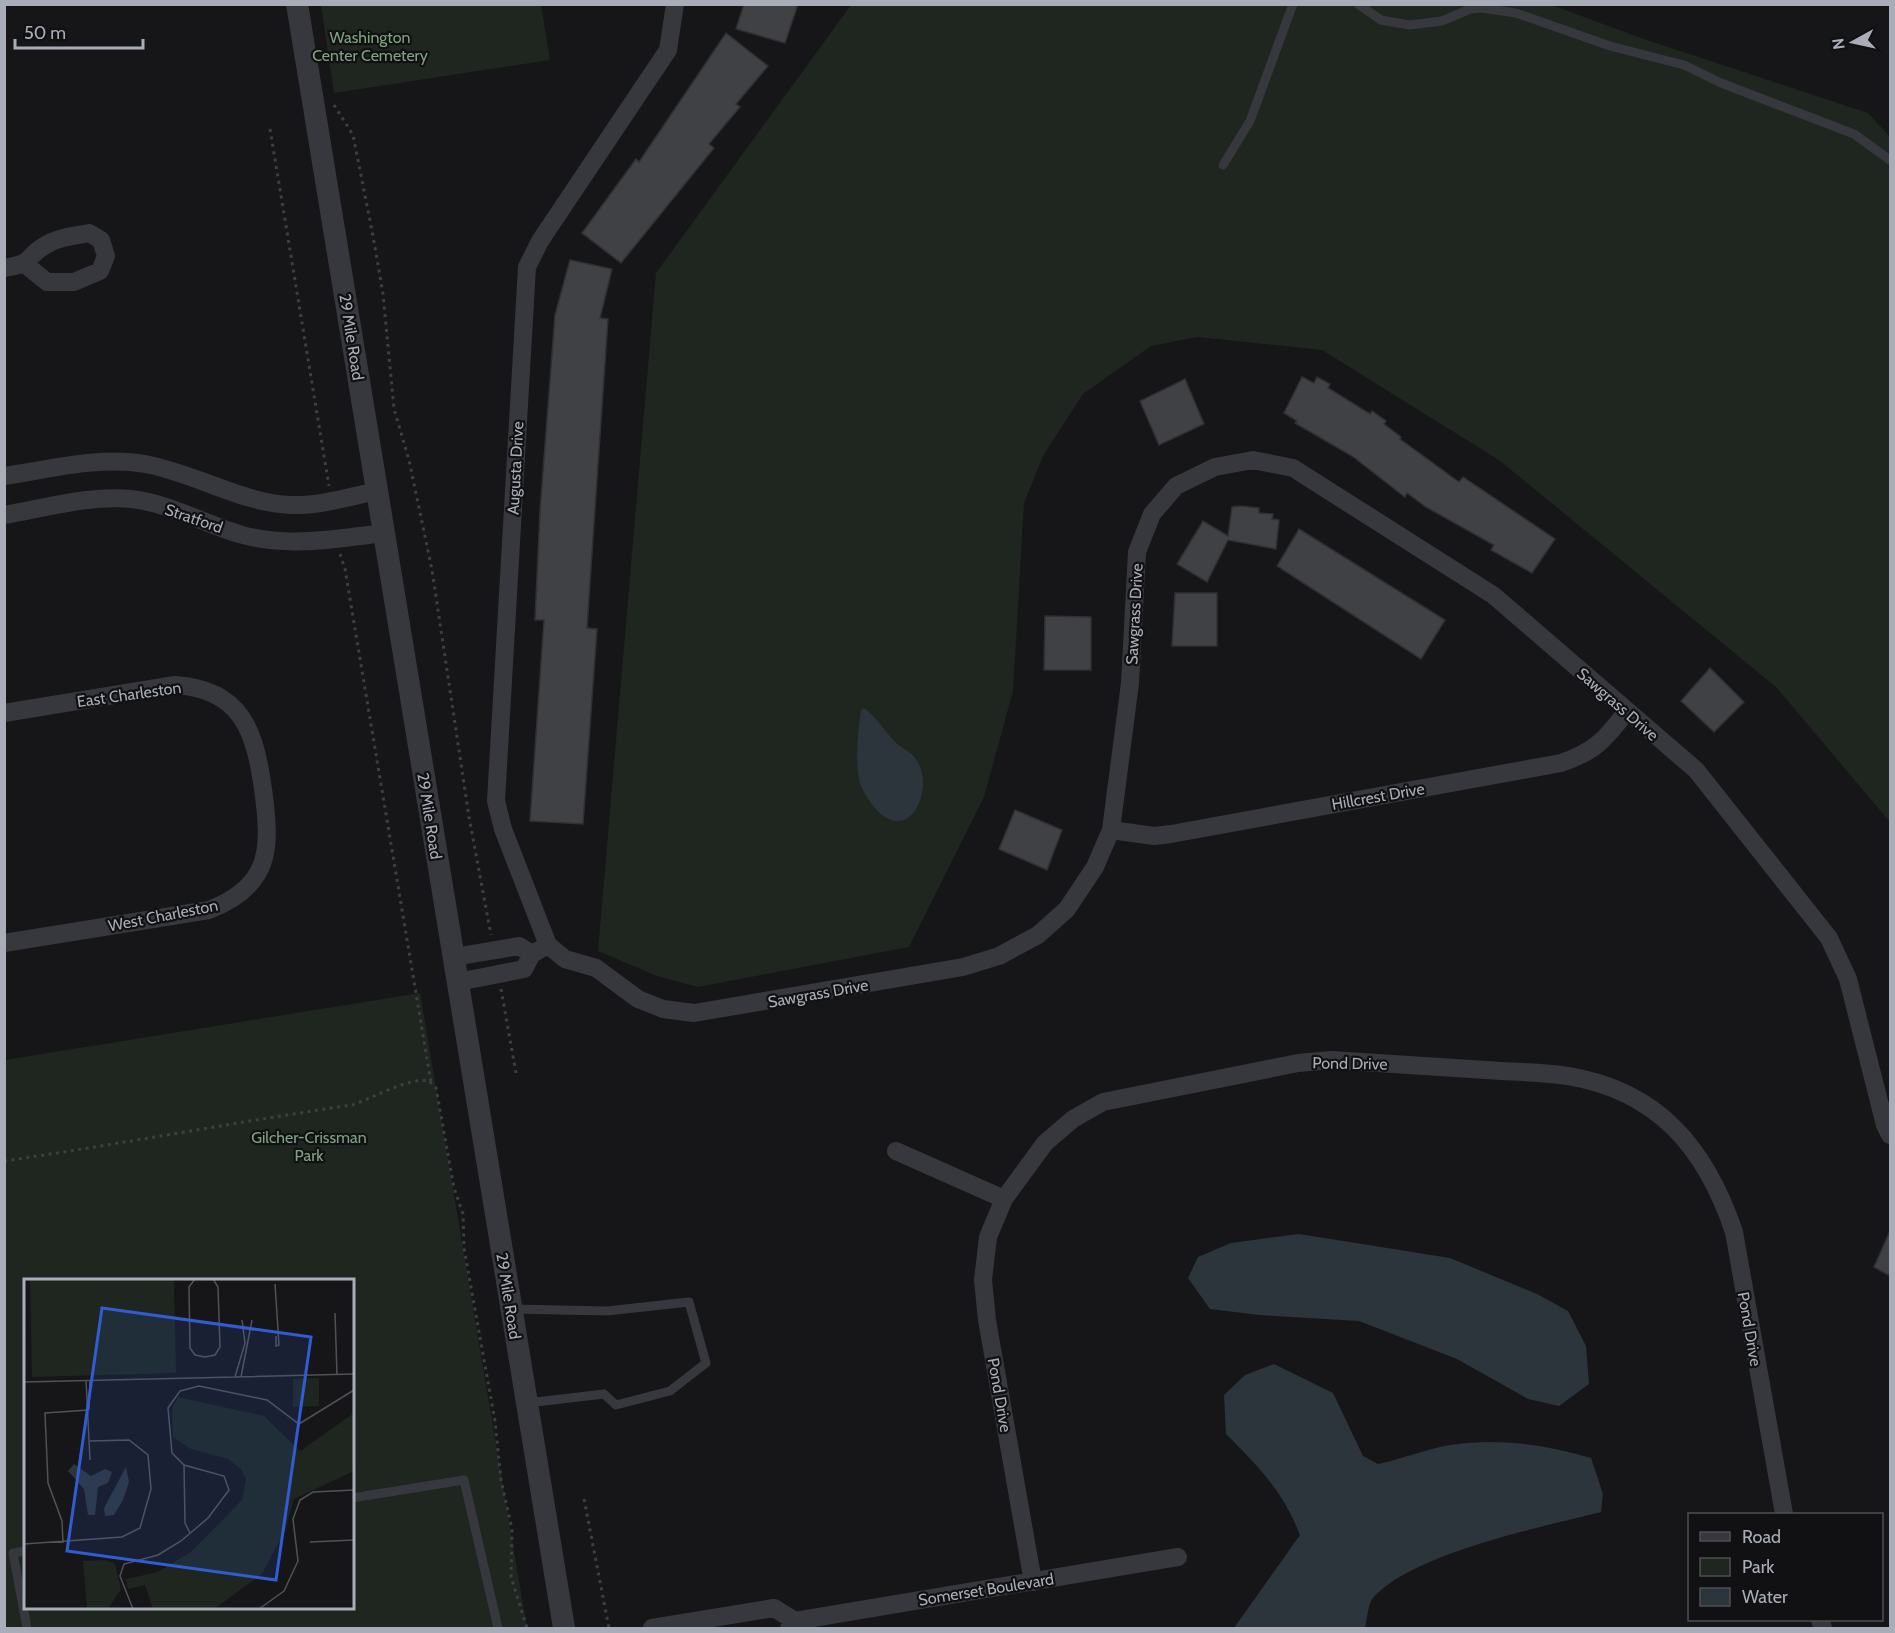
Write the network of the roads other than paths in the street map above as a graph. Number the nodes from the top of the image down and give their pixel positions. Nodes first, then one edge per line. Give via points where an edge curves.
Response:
1 (297, 4) edge
2 (675, 4) edge
3 (1293, 4) edge
4 (1358, 4) edge
5 (1890, 160) edge
6 (1223, 165) dead end
7 (26, 265) dead end
8 (4, 268) edge
9 (4, 476) edge
10 (377, 491) junction
11 (4, 515) edge
12 (384, 532) junction
13 (1626, 712) junction
14 (4, 713) edge
15 (262, 787) joint
16 (1111, 830) junction
17 (4, 943) edge
18 (548, 945) junction
19 (532, 954) junction
20 (454, 957) junction
21 (458, 982) junction
22 (1890, 1136) edge
23 (896, 1151) dead end
24 (1004, 1199) junction
25 (512, 1310) junction
26 (527, 1403) junction
27 (354, 1498) edge
28 (1784, 1513) edge
29 (4, 1546) edge
30 (24, 1551) edge
31 (13, 1553) junction
32 (1178, 1557) dead end
33 (1033, 1582) junction
34 (711, 1624) edge
35 (793, 1626) edge
36 (27, 1629) edge
37 (498, 1629) edge
38 (564, 1629) edge
39 (652, 1629) edge

1 - 10 street, 29 Mile Road
2 - 18 street, Augusta Drive via 668,50 540,241 527,267 496,801
3 - 6 lane via 1250,121
4 - 5 lane via 1382,20 1410,25 1442,21 1470,9 1516,13 1610,46 1684,65 1854,134
7 - 8 street
9 - 10 street via 119,462 167,470 269,502 291,505
10 - 12 street, 29 Mile Road
11 - 12 street, Stratford via 91,500 132,500 259,538 316,541
12 - 20 street, 29 Mile Road
13 - 16 street, Hillcrest Drive via 1602,743 1561,763 1171,834 1154,836
13 - 16 street, Sawgrass Drive via 1493,595 1293,468 1253,459 1215,467 1176,486 1152,514 1137,552 1131,683
13 - 22 street, Sawgrass Drive via 1696,770 1829,938 1848,979
14 - 15 street, East Charleston via 193,686 212,692 240,715 255,742
15 - 17 street, West Charleston via 266,851 260,869 240,895 209,909
16 - 18 street, Sawgrass Drive via 1095,867 1067,909 1038,935 999,957 963,967 694,1014 663,1009 638,999 596,968 565,959
18 - 19 street
19 - 20 street via 519,946
19 - 21 street via 524,969
20 - 21 street, 29 Mile Road
21 - 25 street, 29 Mile Road
23 - 24 street
24 - 28 street, Pond Drive via 1045,1143 1073,1119 1103,1102 1298,1063 1331,1060 1569,1076 1608,1088 1645,1104 1673,1125 1700,1157 1721,1195 1734,1232
24 - 33 street, Pond Drive via 987,1237 983,1280
25 - 26 street, 29 Mile Road
25 - 26 lane via 607,1311 689,1302 706,1363 670,1391 616,1405 604,1394
26 - 38 street, 29 Mile Road
27 - 37 lane via 465,1480
29 - 31 lane
30 - 31 lane
31 - 36 lane
32 - 33 street, Somerset Boulevard
33 - 35 street, Somerset Boulevard
34 - 35 street, Somerset Boulevard via 774,1608
34 - 39 street, Somerset Boulevard

